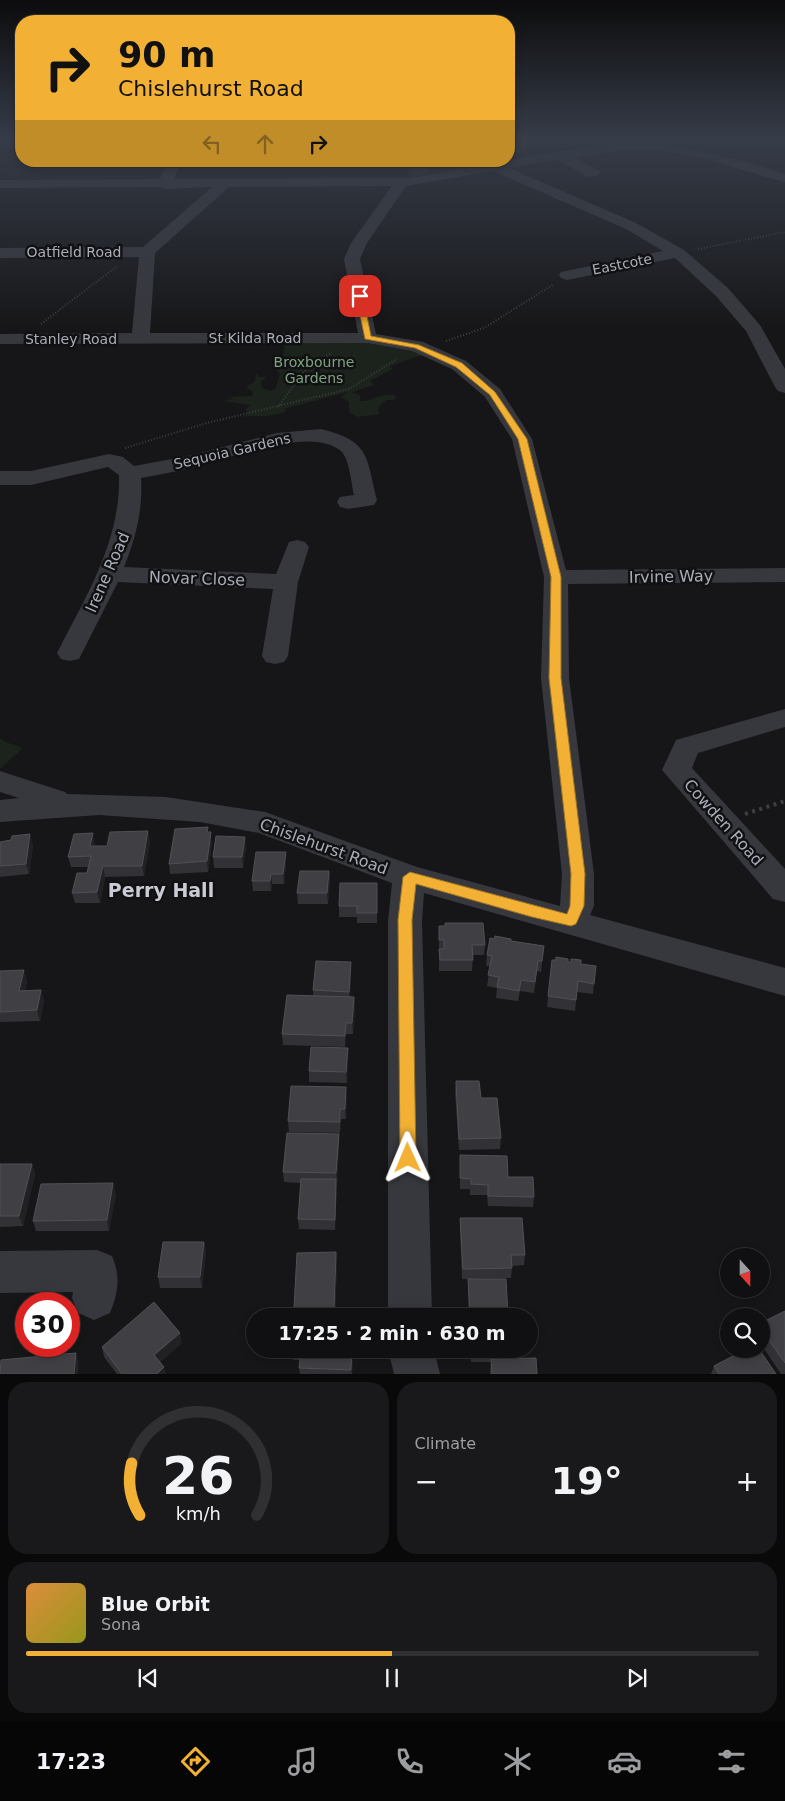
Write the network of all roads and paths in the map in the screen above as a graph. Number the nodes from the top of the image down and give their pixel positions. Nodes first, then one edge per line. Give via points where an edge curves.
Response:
1 (203, 201) edge
2 (388, 201) edge
3 (576, 201) edge
4 (785, 232) edge
5 (142, 252) junction
6 (0, 253) edge
7 (678, 253) junction
8 (567, 275) joint
9 (368, 338) junction
10 (141, 339) junction
11 (8, 343) edge
12 (425, 349) junction
13 (337, 350) dead end
14 (780, 370) edge
15 (785, 387) edge
16 (278, 407) junction
17 (108, 460) junction
18 (130, 474) junction
19 (0, 478) edge
20 (348, 502) dead end
21 (297, 547) dead end
22 (108, 574) junction
23 (785, 575) edge
24 (556, 577) junction
25 (284, 592) junction
26 (70, 653) dead end
27 (275, 656) dead end
28 (780, 726) edge
29 (0, 781) edge
30 (57, 805) junction
31 (0, 811) edge
32 (410, 877) junction
33 (785, 890) edge
34 (571, 921) junction
35 (785, 982) edge
36 (0, 1272) edge
37 (94, 1298) dead end
38 (410, 1308) edge
39 (413, 1358) edge
40 (417, 1374) edge

1 - 5 street
2 - 9 street via 359,243 352,259
3 - 7 street via 631,226
4 - 7 path
5 - 6 street, Oatfield Road
5 - 10 street
5 - 11 path
7 - 8 street, Eastcote
7 - 14 street via 722,292 754,330
8 - 12 path via 484,328
9 - 10 street, St Kilda Road
9 - 12 street, St Kilda Road
10 - 11 street, Stanley Road
12 - 16 path via 385,365 349,389
12 - 24 street, St Kilda Road via 459,365 477,378 493,393 518,431
13 - 16 path via 309,365
14 - 15 street
16 - 17 path via 131,445
17 - 18 street
17 - 19 street via 31,478
18 - 20 street, Sequoia Gardens via 286,438 329,437 343,442 352,450 366,500
18 - 22 street, Irene Road via 128,524
21 - 25 street
22 - 25 street, Novar Close
22 - 26 street, Irene Road
23 - 24 street, Irvine Way
24 - 34 street, St Kilda Road via 555,678 578,874 577,906
25 - 27 street
28 - 33 street, Cowden Road via 686,747 677,770
29 - 30 street via 54,799
30 - 31 street, Chislehurst Road
30 - 32 street, Chislehurst Road via 182,809 241,817
32 - 34 street, Chislehurst Road
32 - 38 street via 405,920
34 - 35 street, Chislehurst Road
36 - 37 street via 97,1271
39 - 40 street

